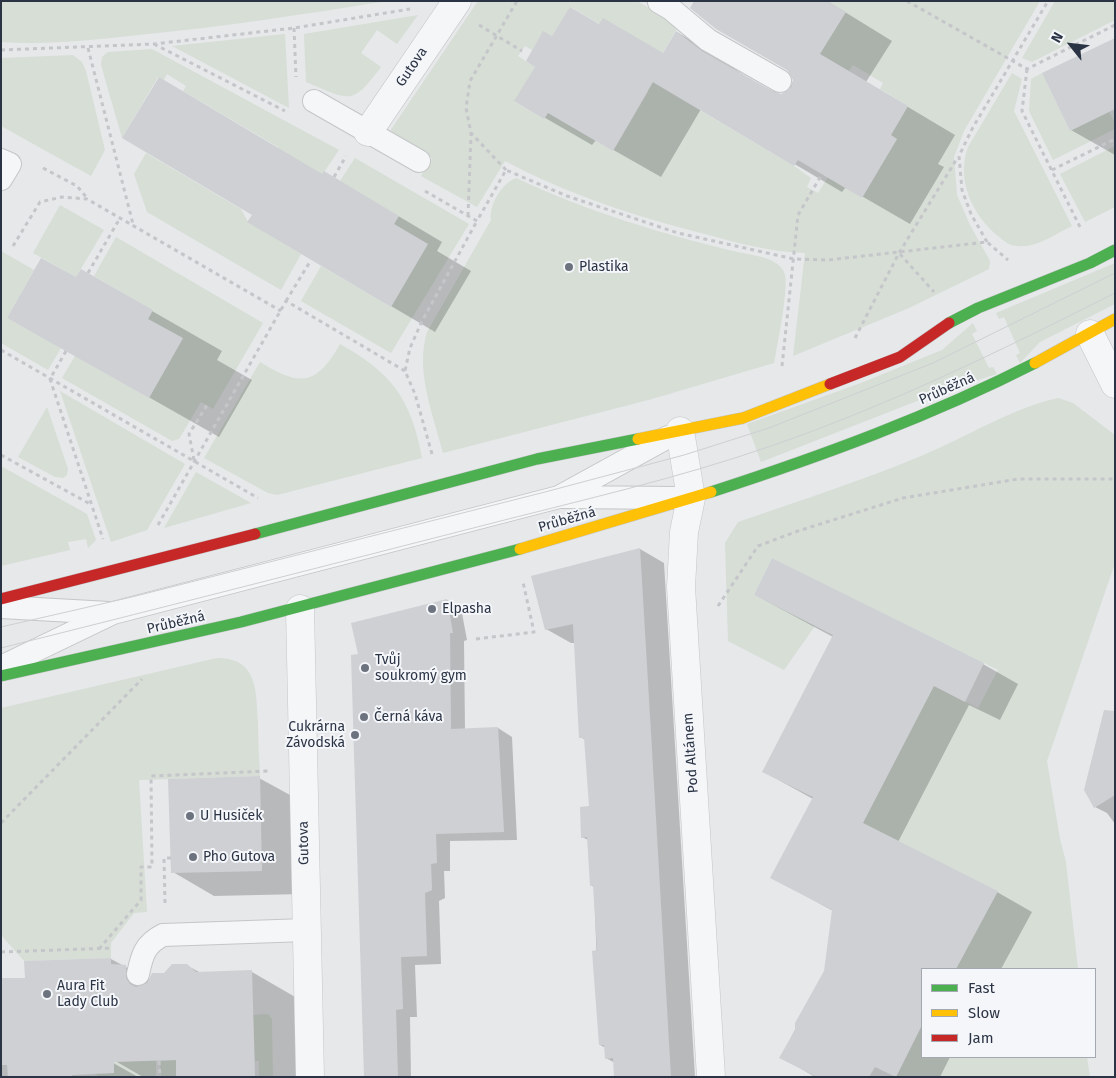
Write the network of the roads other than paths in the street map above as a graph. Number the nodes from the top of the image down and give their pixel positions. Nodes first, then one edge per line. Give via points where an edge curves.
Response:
1 (457, 1) edge
2 (658, 1) edge
3 (780, 81) dead end
4 (314, 102) dead end
5 (359, 140) junction
6 (1, 160) edge
7 (419, 161) dead end
8 (1, 179) edge
9 (1115, 250) edge
10 (1115, 319) edge
11 (1090, 334) junction
12 (1115, 384) edge
13 (680, 431) junction
14 (559, 497) junction
15 (691, 498) junction
16 (1, 599) edge
17 (1, 607) edge
18 (300, 609) junction
19 (112, 613) junction
20 (1, 667) edge
21 (1, 676) edge
22 (306, 930) junction
23 (138, 974) dead end
24 (310, 1077) edge
25 (711, 1077) edge

1 - 5 street, Gutova
2 - 3 lane via 708,40
4 - 5 lane
5 - 7 lane
6 - 8 lane via 10,164
9 - 13 main road via 955,319 900,357 743,418
10 - 11 main road, Průběžná
11 - 12 street
11 - 15 main road, Průběžná via 1010,377 866,440
13 - 14 lane
13 - 15 street, Pod Altánem
13 - 16 main road via 537,459
14 - 15 lane
14 - 19 lane
15 - 18 main road, Průběžná via 556,539
15 - 25 street, Pod Altánem via 684,532 681,587
17 - 19 lane
18 - 21 main road, Průběžná
18 - 22 street, Gutova
19 - 20 lane
22 - 23 lane via 163,935 151,941 142,953
22 - 24 street, Gutova

